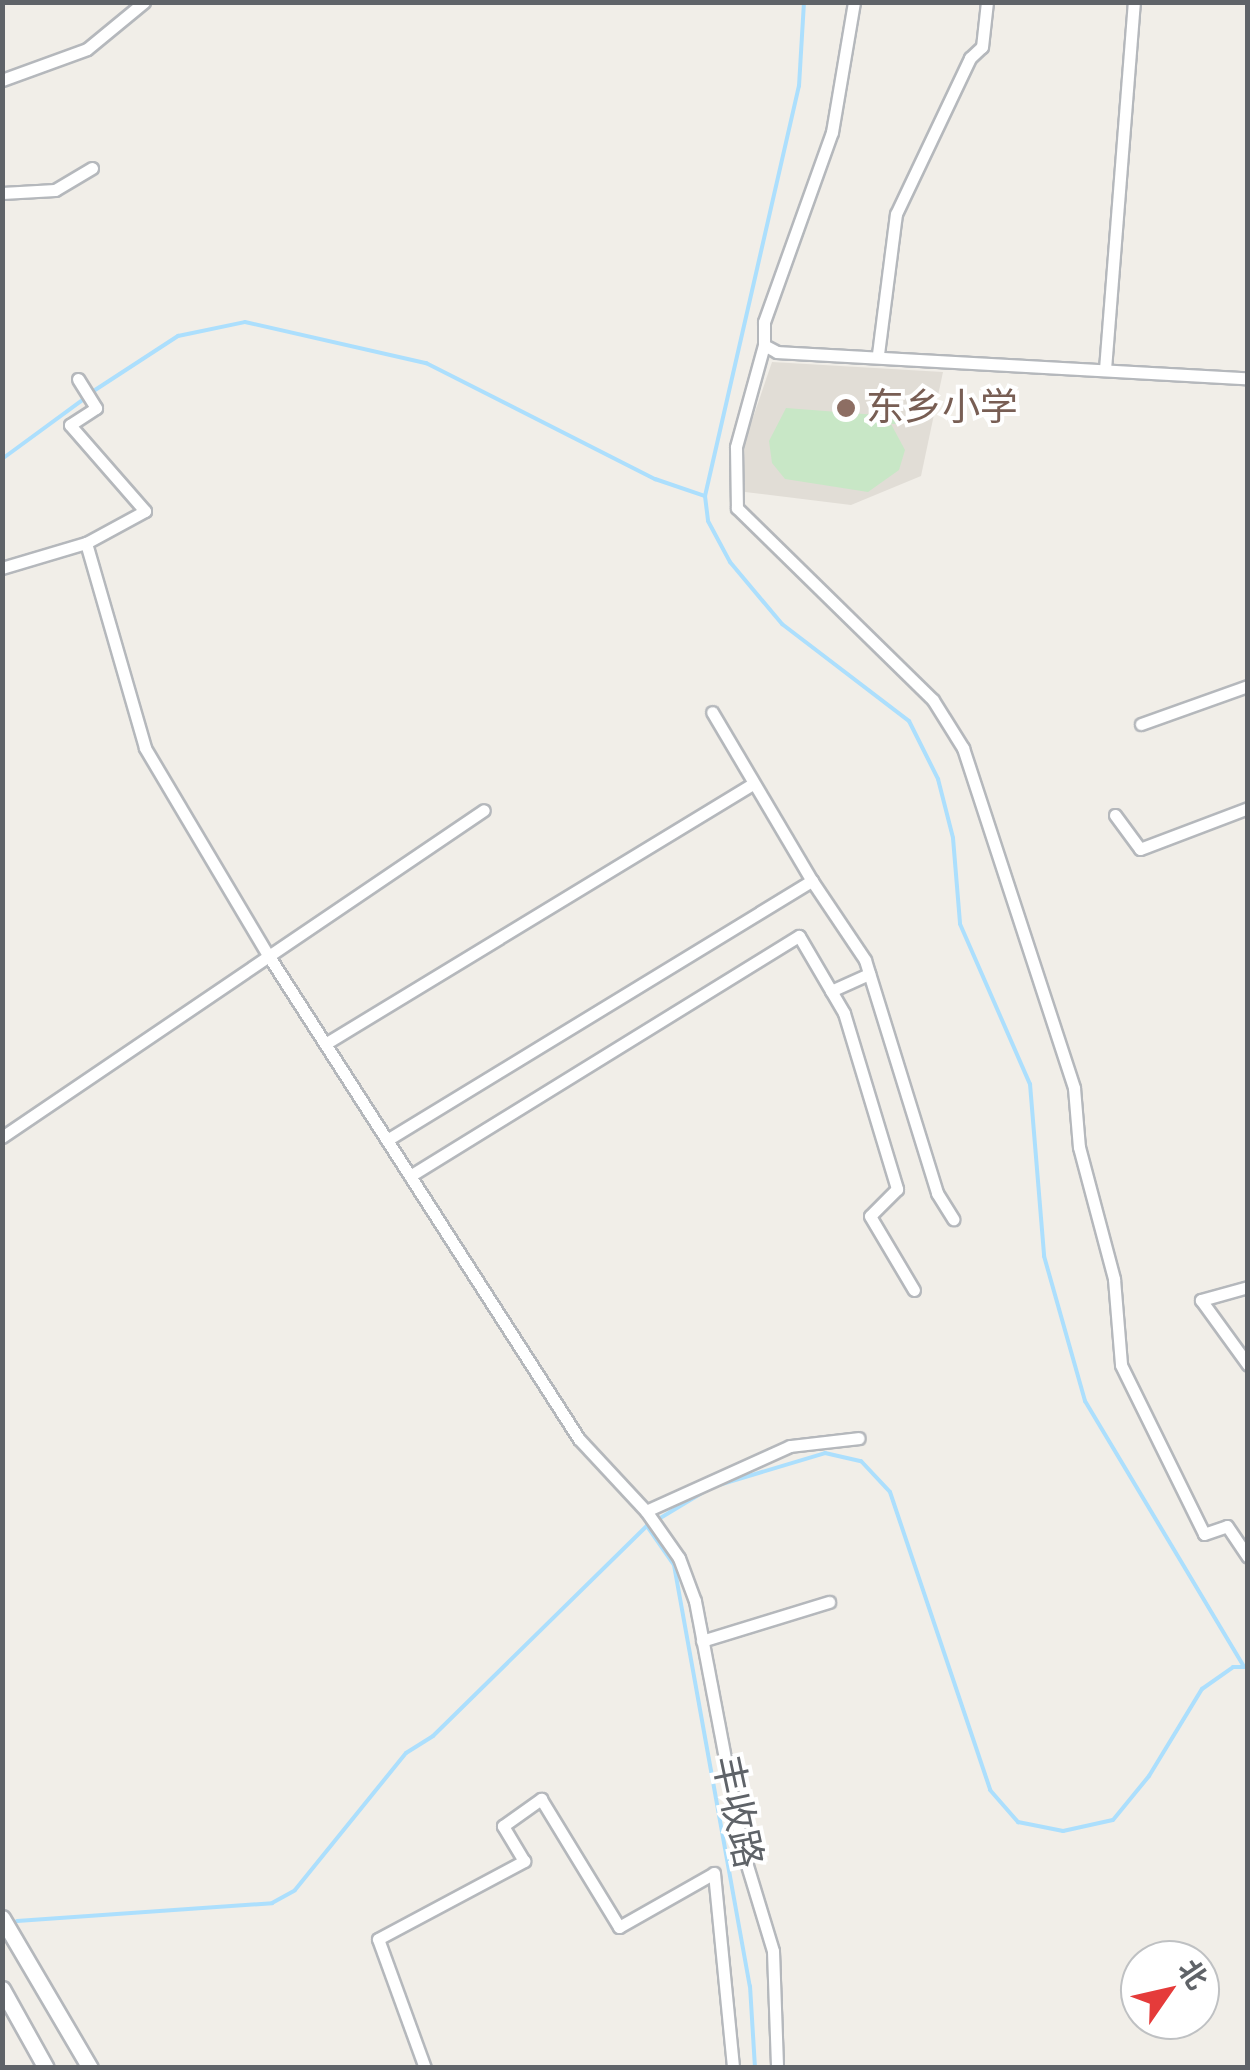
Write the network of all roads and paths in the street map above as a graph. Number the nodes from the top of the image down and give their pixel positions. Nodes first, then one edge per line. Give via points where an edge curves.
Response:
1 (144, 2) edge
2 (854, 2) edge
3 (988, 2) edge
4 (1134, 2) edge
5 (2, 80) edge
6 (92, 168) dead end
7 (2, 193) edge
8 (764, 345) junction
9 (878, 354) junction
10 (1105, 369) junction
11 (1248, 378) edge
12 (78, 379) dead end
13 (86, 543) junction
14 (2, 568) edge
15 (1248, 686) edge
16 (712, 712) dead end
17 (1141, 724) dead end
18 (750, 786) junction
19 (1248, 808) edge
20 (484, 810) dead end
21 (1115, 816) dead end
22 (812, 881) junction
23 (268, 956) junction
24 (869, 974) junction
25 (831, 992) junction
26 (325, 1044) junction
27 (2, 1136) edge
28 (387, 1140) junction
29 (410, 1176) junction
30 (952, 1219) dead end
31 (1248, 1288) edge
32 (914, 1290) dead end
33 (1248, 1365) edge
34 (859, 1438) dead end
35 (646, 1511) junction
36 (1248, 1557) edge
37 (829, 1602) dead end
38 (702, 1641) junction
39 (6, 1924) edge
40 (2, 1989) edge
41 (46, 2068) edge
42 (90, 2068) edge
43 (425, 2068) edge
44 (733, 2068) edge
45 (777, 2068) edge

1 - 5 street via 87,48
2 - 8 street via 832,132 764,322
3 - 9 street via 982,47 970,58 896,214
4 - 10 street
6 - 7 street via 55,190
8 - 9 street via 777,352
8 - 36 street via 736,447 736,508 933,700 963,748 1074,1088 1079,1146 1114,1278 1121,1365 1204,1534 1227,1526
9 - 10 street
10 - 11 street
12 - 13 street via 96,408 70,425 145,511
13 - 14 street
13 - 23 street via 145,748
15 - 17 street
16 - 18 street
18 - 22 street
18 - 26 street
19 - 21 street via 1140,850
20 - 23 street
22 - 24 street
22 - 28 street
23 - 26 street
23 - 27 street
24 - 25 street
24 - 30 street
25 - 29 street via 799,936 782,943
25 - 32 street via 844,1013 898,1189 870,1216
26 - 28 street
28 - 29 street
29 - 35 street via 579,1439
31 - 33 street via 1201,1300
34 - 35 street via 790,1446
35 - 38 street, 丰收路 via 680,1558
37 - 38 street
38 - 45 street, 丰收路 via 743,1852 774,1951
39 - 42 main road
40 - 41 main road
43 - 44 street via 378,1938 524,1861 503,1826 541,1799 618,1927 714,1873

